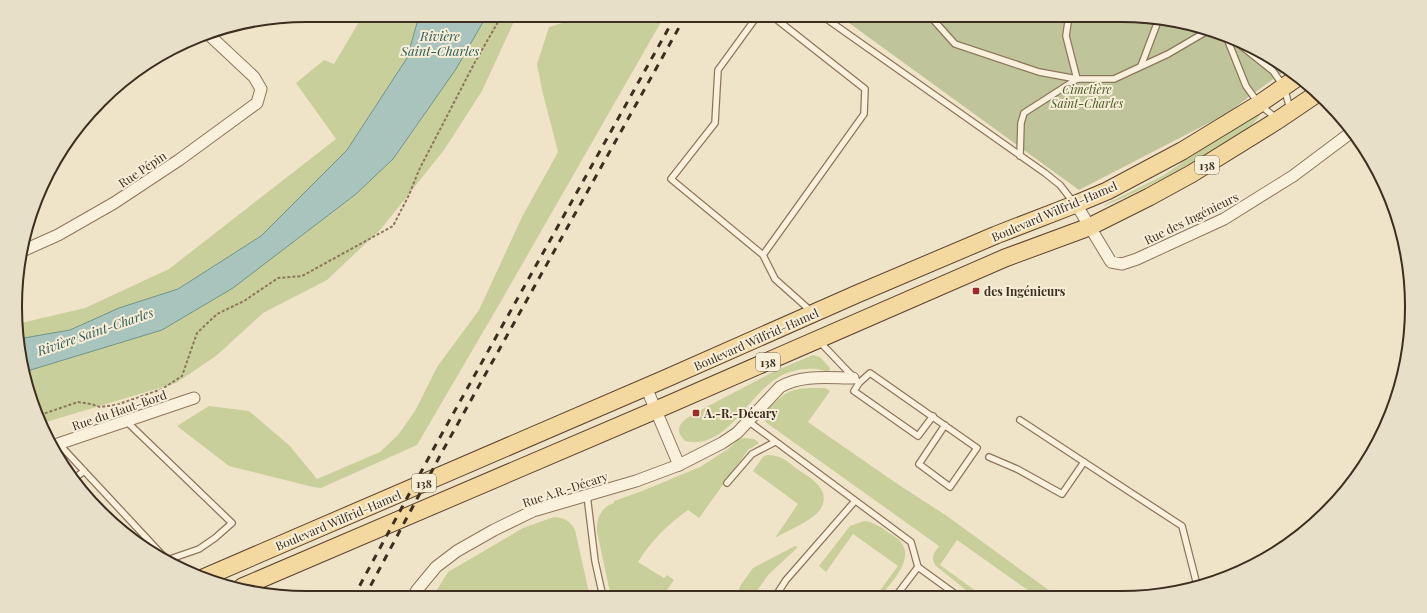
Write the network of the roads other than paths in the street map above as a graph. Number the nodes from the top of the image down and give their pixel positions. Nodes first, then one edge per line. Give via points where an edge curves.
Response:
1 (753, 22) edge
2 (780, 22) edge
3 (831, 22) edge
4 (935, 22) edge
5 (1068, 22) edge
6 (1157, 24) edge
7 (1202, 34) edge
8 (212, 38) edge
9 (1229, 44) edge
10 (1252, 54) edge
11 (1141, 66) junction
12 (1077, 79) junction
13 (1293, 80) edge
14 (1284, 87) junction
15 (1312, 97) edge
16 (1259, 104) junction
17 (1285, 116) junction
18 (1348, 135) edge
19 (1020, 156) junction
20 (1076, 204) junction
21 (1089, 226) junction
22 (28, 249) edge
23 (763, 255) junction
24 (814, 314) junction
25 (818, 339) junction
26 (856, 381) junction
27 (646, 387) junction
28 (194, 398) dead end
29 (656, 410) junction
30 (932, 416) junction
31 (1020, 420) dead end
32 (126, 421) junction
33 (748, 421) junction
34 (945, 425) junction
35 (775, 442) junction
36 (57, 444) edge
37 (61, 450) edge
38 (989, 457) dead end
39 (1084, 462) junction
40 (679, 465) junction
41 (84, 471) junction
42 (78, 476) edge
43 (727, 482) dead end
44 (587, 495) junction
45 (855, 501) junction
46 (152, 545) edge
47 (174, 558) edge
48 (918, 567) junction
49 (211, 574) edge
50 (1196, 580) edge
51 (247, 585) edge
52 (416, 591) edge
53 (602, 591) edge
54 (779, 591) edge
55 (900, 591) edge
56 (951, 591) edge

1 - 23 lane via 718,70 715,123 671,179
2 - 23 lane via 865,89 864,114
3 - 19 lane
4 - 12 lane via 955,44 1039,72
5 - 12 lane via 1066,36
6 - 11 lane
7 - 11 lane
8 - 22 street, Rue Pépin via 254,77 261,89 257,103 179,160 114,203 58,235
9 - 16 lane via 1246,86
10 - 14 lane via 1273,71
11 - 12 lane via 1114,79
12 - 19 lane via 1024,113
13 - 14 main road, Boulevard Wilfrid-Hamel / 138
14 - 16 main road, Boulevard Wilfrid-Hamel / 138
14 - 17 lane
15 - 17 main road, Boulevard Wilfrid-Hamel / 138
16 - 17 lane
16 - 20 main road, Boulevard Wilfrid-Hamel / 138 via 1182,151
17 - 21 main road, Boulevard Wilfrid-Hamel / 138 via 1192,174
18 - 21 street, Rue des Ingénieurs via 1293,176 1224,219 1122,264 1111,262
19 - 20 lane via 1060,185
20 - 21 street, Rue des Ingénieurs
20 - 24 main road, Boulevard Wilfrid-Hamel / 138 via 996,235
21 - 25 main road, Boulevard Wilfrid-Hamel / 138 via 1006,258
23 - 24 lane via 775,279
24 - 27 main road, Boulevard Wilfrid-Hamel / 138
25 - 26 lane
25 - 29 main road, Boulevard Wilfrid-Hamel / 138
26 - 30 lane via 870,373
26 - 30 lane via 854,391 918,436
26 - 33 street, Rue A.R.-Décary via 806,378 788,382 780,387
27 - 29 street
27 - 49 main road, Boulevard Wilfrid-Hamel / 138
28 - 32 street, Rue du Haut-Bord
29 - 40 street
29 - 51 main road, Boulevard Wilfrid-Hamel / 138
30 - 34 lane
31 - 39 lane
32 - 36 street, Rue du Haut-Bord
32 - 47 lane via 232,523 199,549
33 - 35 lane
33 - 40 street, Rue A.R.-Décary via 737,433 722,443
34 - 34 lane via 978,449 950,486 919,464
35 - 43 lane via 752,454
35 - 45 lane
37 - 41 lane
38 - 39 lane via 1062,494
39 - 50 lane via 1182,526
40 - 44 street, Rue A.R.-Décary
41 - 42 lane
41 - 46 lane
44 - 52 street, Rue A.R.-Décary via 533,511 494,530 457,551 436,567
44 - 53 lane via 595,561
45 - 48 lane via 911,542
45 - 54 lane
48 - 55 lane
48 - 56 lane

